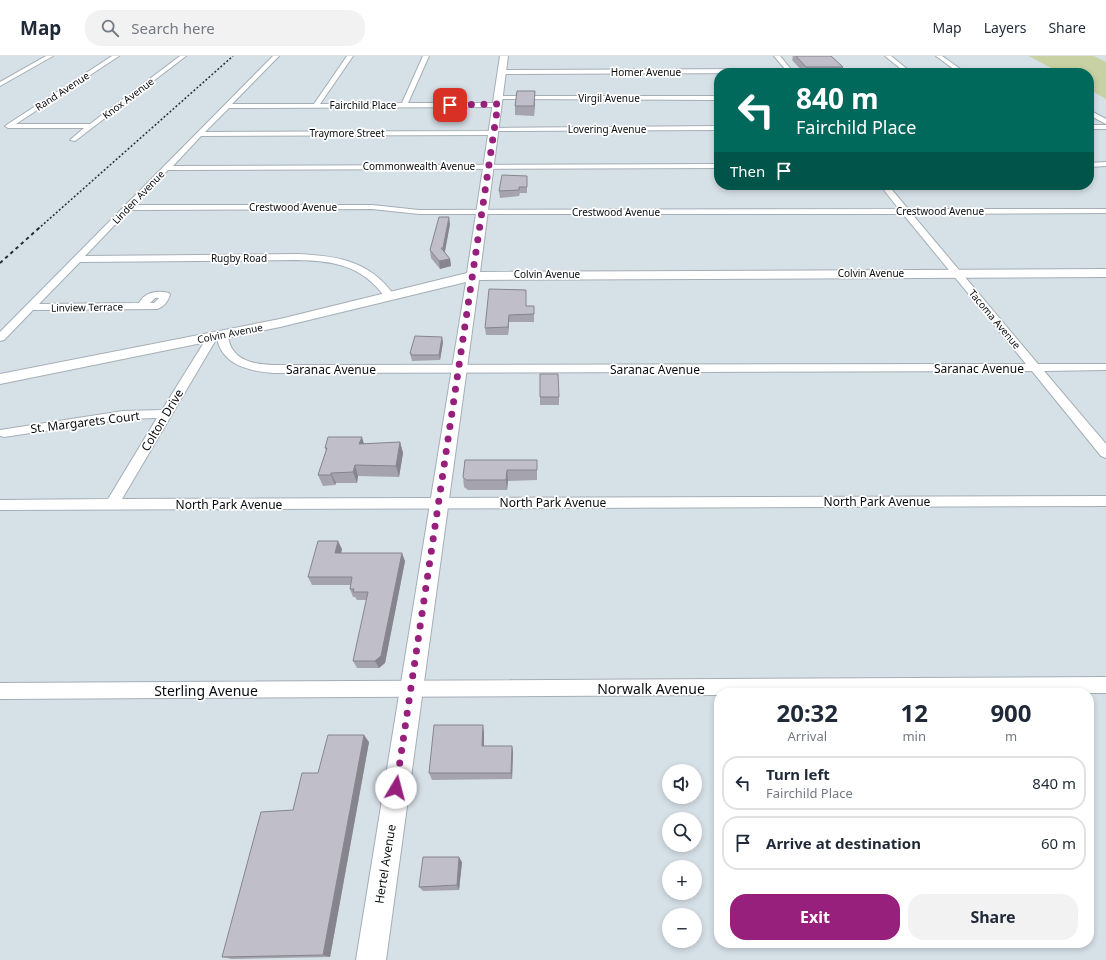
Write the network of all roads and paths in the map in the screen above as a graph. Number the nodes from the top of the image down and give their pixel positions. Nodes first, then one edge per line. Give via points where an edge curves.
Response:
1 (50, 56) edge
2 (116, 56) edge
3 (183, 56) edge
4 (276, 56) edge
5 (350, 56) edge
6 (426, 56) edge
7 (504, 56) edge
8 (776, 56) edge
9 (888, 56) edge
10 (939, 56) edge
11 (786, 68) edge
12 (903, 68) edge
13 (956, 68) edge
14 (502, 72) junction
15 (714, 72) edge
16 (0, 84) edge
17 (714, 98) edge
18 (498, 101) junction
19 (316, 105) junction
20 (404, 105) junction
21 (228, 106) junction
22 (1094, 115) edge
23 (1106, 122) edge
24 (0, 126) edge
25 (8, 126) junction
26 (91, 126) junction
27 (1094, 127) edge
28 (1106, 127) edge
29 (714, 128) edge
30 (494, 131) junction
31 (200, 134) junction
32 (73, 140) dead end
33 (1094, 164) edge
34 (1106, 164) edge
35 (490, 166) junction
36 (714, 166) edge
37 (167, 168) junction
38 (888, 190) edge
39 (127, 208) junction
40 (906, 211) junction
41 (1106, 211) edge
42 (483, 212) junction
43 (77, 259) junction
44 (957, 273) junction
45 (1106, 273) edge
46 (473, 276) junction
47 (389, 295) junction
48 (143, 306) dead end
49 (30, 307) junction
50 (217, 336) junction
51 (0, 338) edge
52 (1035, 367) junction
53 (1106, 367) edge
54 (458, 370) junction
55 (0, 378) edge
56 (166, 414) junction
57 (4, 433) dead end
58 (1106, 453) edge
59 (1106, 501) edge
60 (439, 503) junction
61 (112, 504) junction
62 (0, 505) edge
63 (1106, 685) edge
64 (411, 689) junction
65 (0, 691) edge
66 (371, 960) edge

1 - 16 street
2 - 25 street, Rand Avenue
3 - 26 street, Knox Avenue
4 - 21 street, Linden Avenue
5 - 19 street
6 - 20 street
7 - 14 street, Hertel Avenue
8 - 11 street
9 - 12 street
10 - 13 street
14 - 15 street, Homer Avenue
14 - 18 street, Hertel Avenue
17 - 18 street, Virgil Avenue
18 - 20 street, Fairchild Place
18 - 30 street, Hertel Avenue
19 - 20 street, Fairchild Place
19 - 21 street, Fairchild Place
21 - 31 street, Linden Avenue
22 - 23 street
24 - 25 street
25 - 26 street
26 - 32 street, Knox Avenue
27 - 28 street
29 - 30 street, Lovering Avenue
30 - 31 street, Traymore Street
30 - 35 street, Hertel Avenue
31 - 37 street, Linden Avenue
33 - 34 street
35 - 36 street, Commonwealth Avenue
35 - 37 street, Commonwealth Avenue
35 - 42 street, Hertel Avenue
37 - 39 street, Linden Avenue
38 - 40 street, Tacoma Avenue
39 - 42 street, Crestwood Avenue via 372,207 419,212
39 - 43 street, Linden Avenue
40 - 41 street, Crestwood Avenue
40 - 42 street, Crestwood Avenue
40 - 44 street, Tacoma Avenue
42 - 46 street, Hertel Avenue
43 - 47 street, Rugby Road via 328,260 349,264 367,272
43 - 49 street, Linden Avenue
44 - 45 street, Colvin Avenue
44 - 46 street, Colvin Avenue
44 - 52 street, Tacoma Avenue
46 - 47 street, Colvin Avenue
46 - 54 street, Hertel Avenue
47 - 50 street, Colvin Avenue
48 - 49 street, Linview Terrace
49 - 51 street, Linden Avenue
50 - 54 street, Saranac Avenue via 232,357 241,364 260,369
50 - 55 street, Colvin Avenue
50 - 56 street, Colton Drive
52 - 53 street, Saranac Avenue
52 - 54 street, Saranac Avenue
52 - 58 street, Tacoma Avenue
54 - 60 street, Hertel Avenue
56 - 57 street, St. Margarets Court via 123,415
56 - 61 street, Colton Drive
59 - 60 street, North Park Avenue
60 - 61 street, North Park Avenue
60 - 64 street, Hertel Avenue
61 - 62 street, North Park Avenue
63 - 64 street, Norwalk Avenue
64 - 65 street, Sterling Avenue
64 - 66 street, Hertel Avenue

